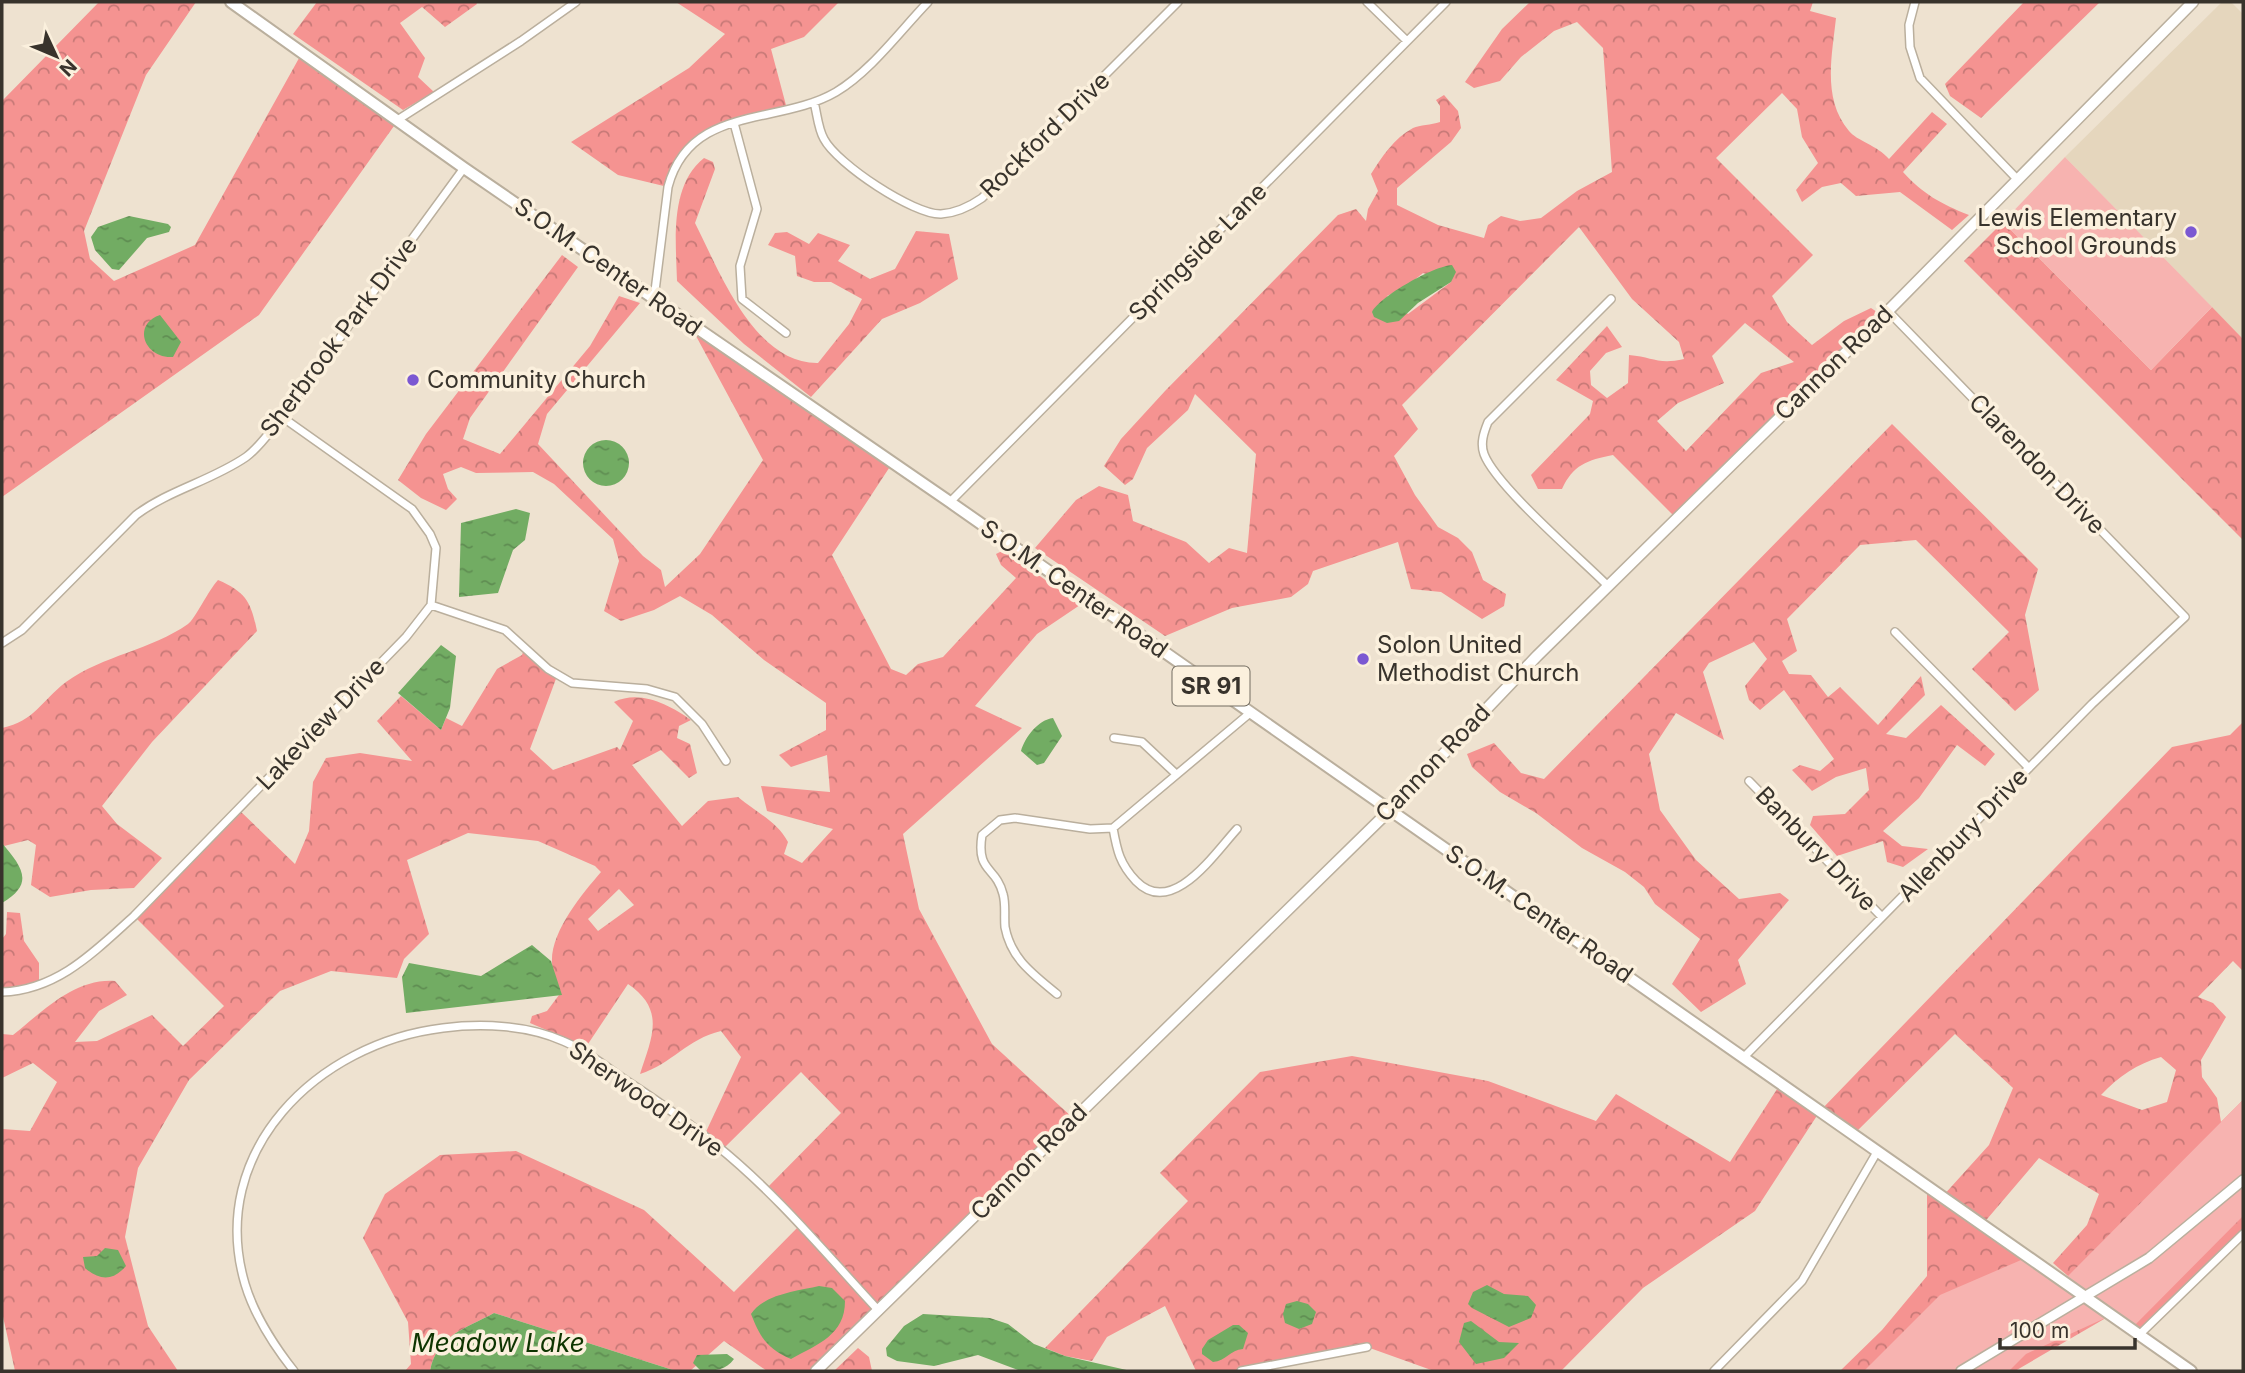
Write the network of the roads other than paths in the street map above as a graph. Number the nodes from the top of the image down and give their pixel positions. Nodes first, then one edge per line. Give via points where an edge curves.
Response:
1 (231, 2) edge
2 (576, 2) edge
3 (928, 2) edge
4 (1178, 2) edge
5 (1367, 2) edge
6 (1446, 2) edge
7 (1915, 2) edge
8 (2193, 2) edge
9 (1407, 41) junction
10 (814, 102) junction
11 (399, 119) junction
12 (734, 122) junction
13 (464, 168) junction
14 (2017, 179) junction
15 (654, 299) junction
16 (1611, 299) dead end
17 (1888, 311) junction
18 (786, 333) dead end
19 (282, 417) junction
20 (950, 502) junction
21 (1608, 585) junction
22 (430, 605) junction
23 (2185, 617) joint
24 (1895, 632) dead end
25 (2, 643) edge
26 (1250, 713) junction
27 (1114, 738) dead end
28 (726, 761) dead end
29 (2029, 768) junction
30 (1175, 773) junction
31 (1749, 781) dead end
32 (1391, 809) junction
33 (1113, 828) junction
34 (1237, 829) dead end
35 (1882, 917) junction
36 (2, 992) edge
37 (1057, 994) dead end
38 (1744, 1057) junction
39 (1877, 1152) junction
40 (2243, 1180) edge
41 (2243, 1234) edge
42 (2086, 1298) junction
43 (879, 1311) junction
44 (2138, 1335) junction
45 (1367, 1347) dead end
46 (294, 1371) edge
47 (816, 1371) edge
48 (1241, 1371) edge
49 (1714, 1371) edge
50 (1961, 1371) edge
51 (2191, 1371) edge

1 - 11 main road, S.O.M. Center Road / SR 91
2 - 11 street
3 - 10 street via 853,79
4 - 10 street, Rockford Drive via 967,209 939,214 857,174 823,138
5 - 9 street
6 - 9 street, Springside Lane
7 - 14 street via 1910,47 1920,78
8 - 14 main road, Cannon Road
9 - 20 street, Springside Lane
10 - 12 street
11 - 13 main road, S.O.M. Center Road / SR 91
12 - 15 street via 698,139 671,174
12 - 18 street via 757,209 740,266 742,299
13 - 15 main road, S.O.M. Center Road / SR 91
13 - 19 street, Sherbrook Park Drive
14 - 17 main road, Cannon Road
15 - 20 main road, S.O.M. Center Road / SR 91
16 - 21 street via 1488,422 1483,436 1483,452 1496,476
17 - 21 main road, Cannon Road
17 - 23 street, Clarendon Drive
19 - 22 street via 412,509 436,548
19 - 25 street, Sherbrook Park Drive via 249,455 157,499 136,515 22,630
20 - 26 main road, S.O.M. Center Road / SR 91
21 - 32 main road, Cannon Road
22 - 28 street via 505,630 548,669 572,683 646,689 675,697 702,724
22 - 36 street, Lakeview Drive via 406,637 100,947 66,974 18,992
23 - 29 street, Allenbury Drive
24 - 29 street
26 - 30 street
26 - 32 main road, S.O.M. Center Road / SR 91
27 - 30 street via 1142,741
29 - 35 street, Allenbury Drive
30 - 33 street
31 - 35 street, Banbury Drive
32 - 38 main road, S.O.M. Center Road / SR 91
32 - 43 main road, Cannon Road
33 - 34 street via 1118,858 1145,890 1158,894 1173,892 1185,883
33 - 37 street via 1090,830 1015,818 1000,820 982,835 982,863 1004,895 1010,946 1018,960
35 - 38 street, Allenbury Drive
38 - 39 main road, S.O.M. Center Road / SR 91
39 - 42 main road, S.O.M. Center Road / SR 91
39 - 49 street via 1802,1282
40 - 42 street via 2174,1241
41 - 44 street
42 - 44 main road, S.O.M. Center Road / SR 91
42 - 50 street
43 - 46 street, Sherwood Drive via 718,1146 656,1100 563,1041 498,1026 461,1026 418,1031 349,1057 284,1109 261,1141 241,1192 239,1254 245,1286 278,1351
43 - 47 main road, Cannon Road
44 - 51 main road, S.O.M. Center Road / SR 91
45 - 48 street

